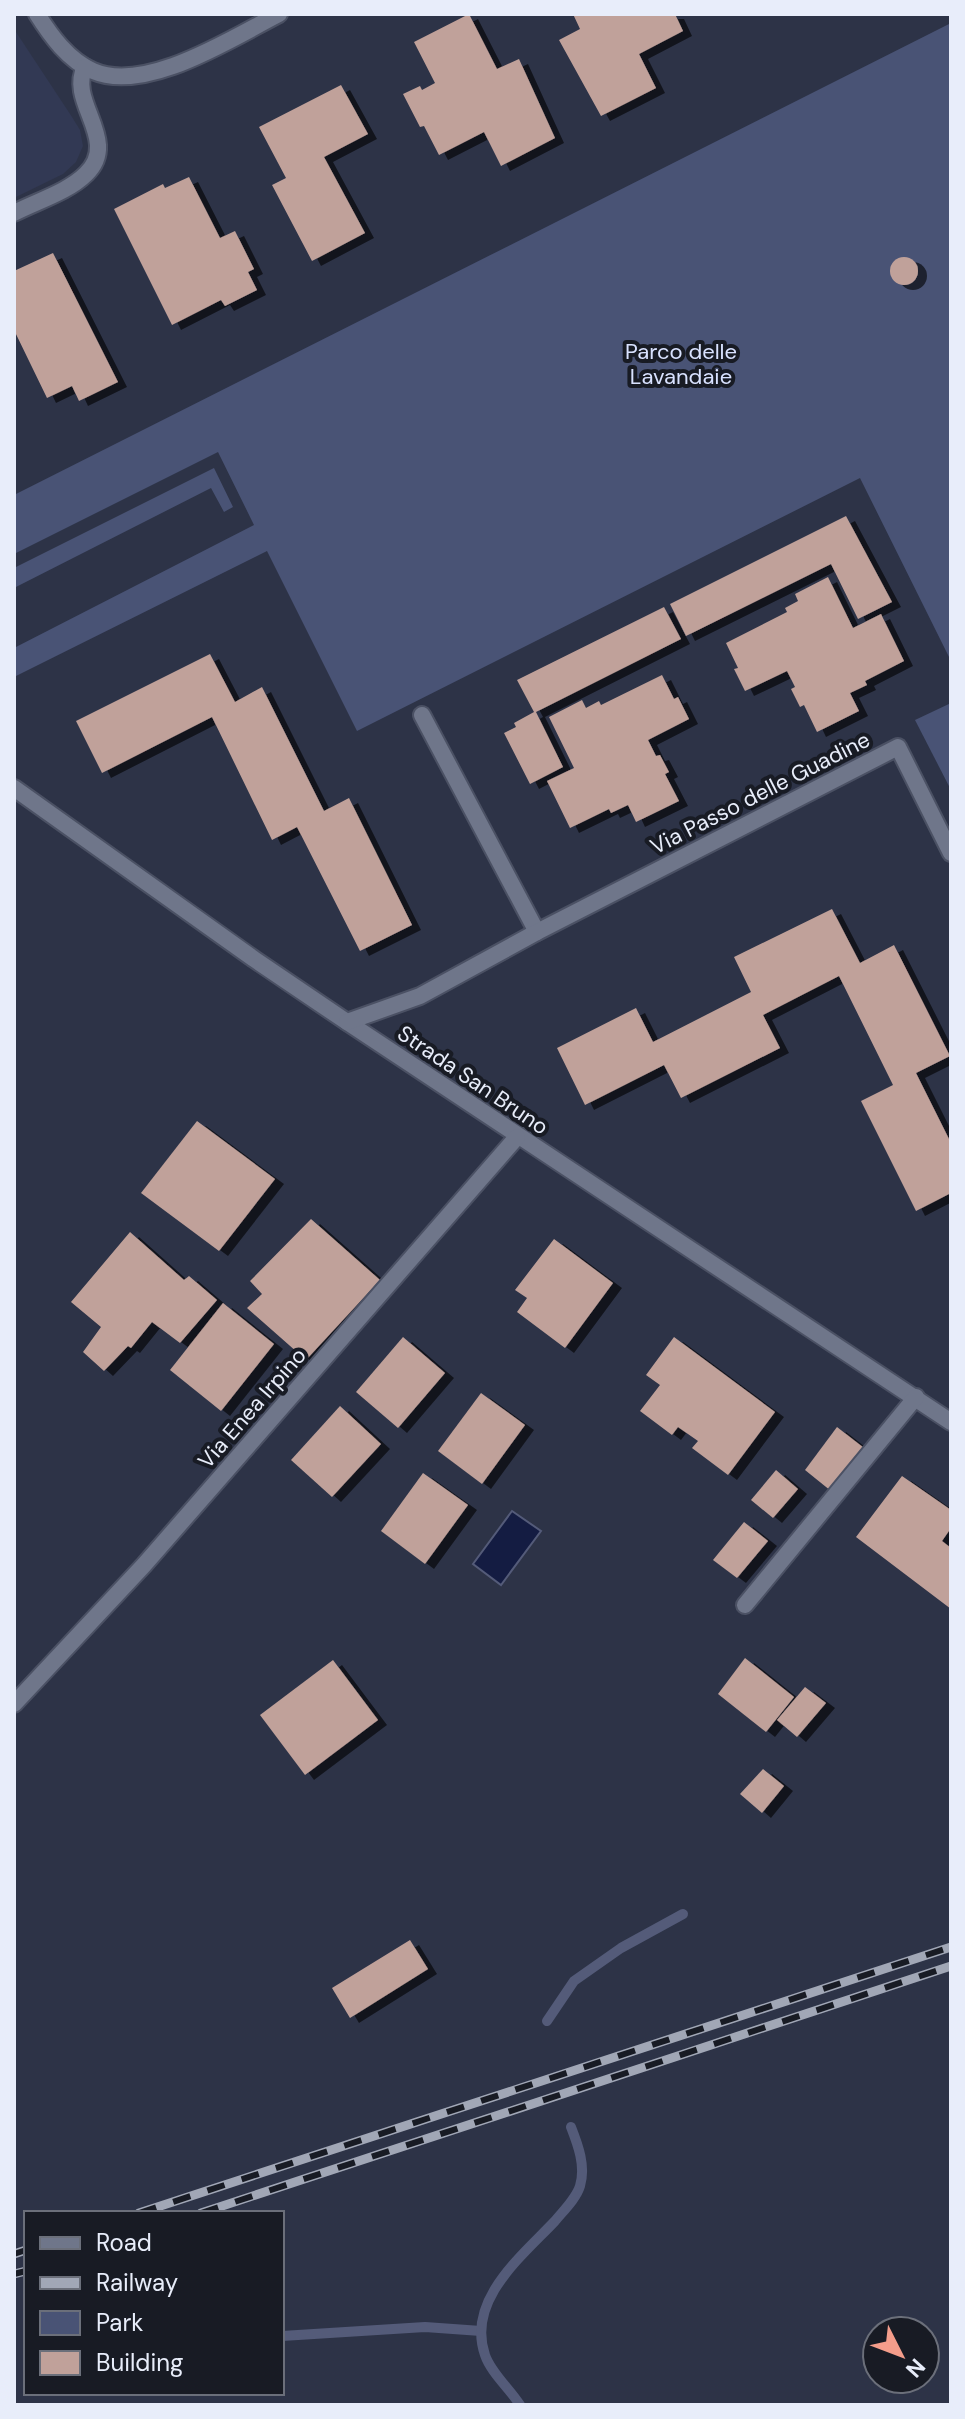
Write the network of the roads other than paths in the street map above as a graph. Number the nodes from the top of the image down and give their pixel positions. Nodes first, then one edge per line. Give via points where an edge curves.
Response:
1 (37, 14) edge
2 (279, 14) edge
3 (85, 67) junction
4 (14, 213) edge
5 (422, 715) dead end
6 (14, 788) edge
7 (951, 853) edge
8 (537, 932) junction
9 (347, 1022) junction
10 (517, 1137) junction
11 (916, 1397) junction
12 (951, 1422) edge
13 (745, 1605) dead end
14 (14, 1704) edge

1 - 3 street
2 - 3 street via 151,72 107,75
3 - 4 street via 81,84 97,131 96,159 78,180
5 - 8 street
6 - 9 street, Strada San Bruno
7 - 8 street, Via Passo delle Guadine via 898,747
8 - 9 street, Via Passo delle Guadine via 420,996
9 - 10 street, Strada San Bruno
10 - 11 street, Strada San Bruno
10 - 14 street, Via Enea Irpino via 144,1565
11 - 12 street, Strada San Bruno
11 - 13 street

